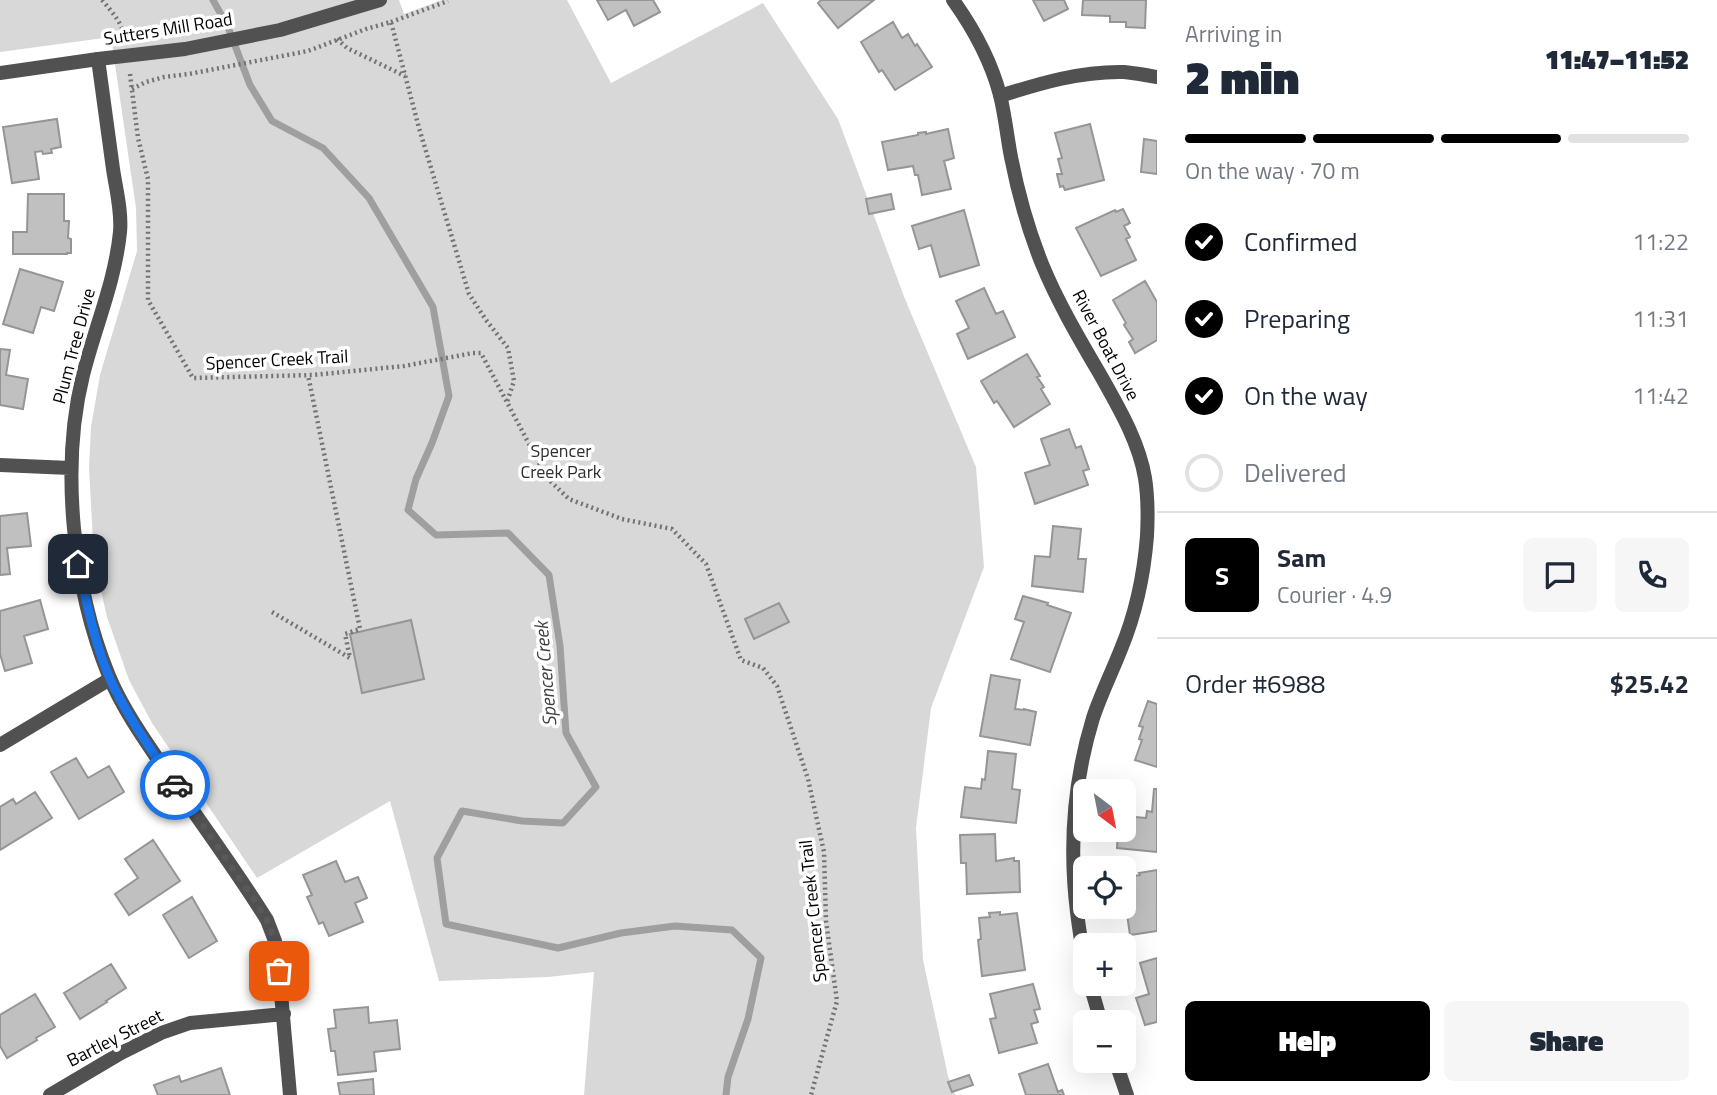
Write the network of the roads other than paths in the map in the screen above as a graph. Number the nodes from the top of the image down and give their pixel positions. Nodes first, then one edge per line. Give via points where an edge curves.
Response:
1 (380, 0) edge
2 (953, 0) edge
3 (98, 59) junction
4 (0, 73) edge
5 (1157, 77) edge
6 (1000, 96) junction
7 (0, 465) edge
8 (70, 467) junction
9 (1153, 507) edge
10 (110, 679) junction
11 (0, 745) edge
12 (1080, 933) edge
13 (284, 1014) junction
14 (1119, 1073) edge
15 (50, 1095) edge
16 (290, 1095) edge
17 (1127, 1095) edge

1 - 3 street, Sutters Mill Road via 280,30 185,50
2 - 6 street, River Boat Drive via 988,60
3 - 4 street, Sutters Mill Road
3 - 8 street, Plum Tree Drive via 120,229 112,278 82,376
5 - 6 street via 1126,72 1088,74
6 - 9 street, River Boat Drive via 1022,206 1042,263 1132,434
7 - 8 street
8 - 10 street, Plum Tree Drive via 78,564
9 - 12 street, River Boat Drive via 1134,612 1093,718 1082,761 1073,847
10 - 11 street
10 - 13 street, Plum Tree Drive via 156,757 267,920 275,941
13 - 15 street, Bartley Street via 190,1023 121,1053
13 - 16 street, Plum Tree Drive
14 - 17 street

